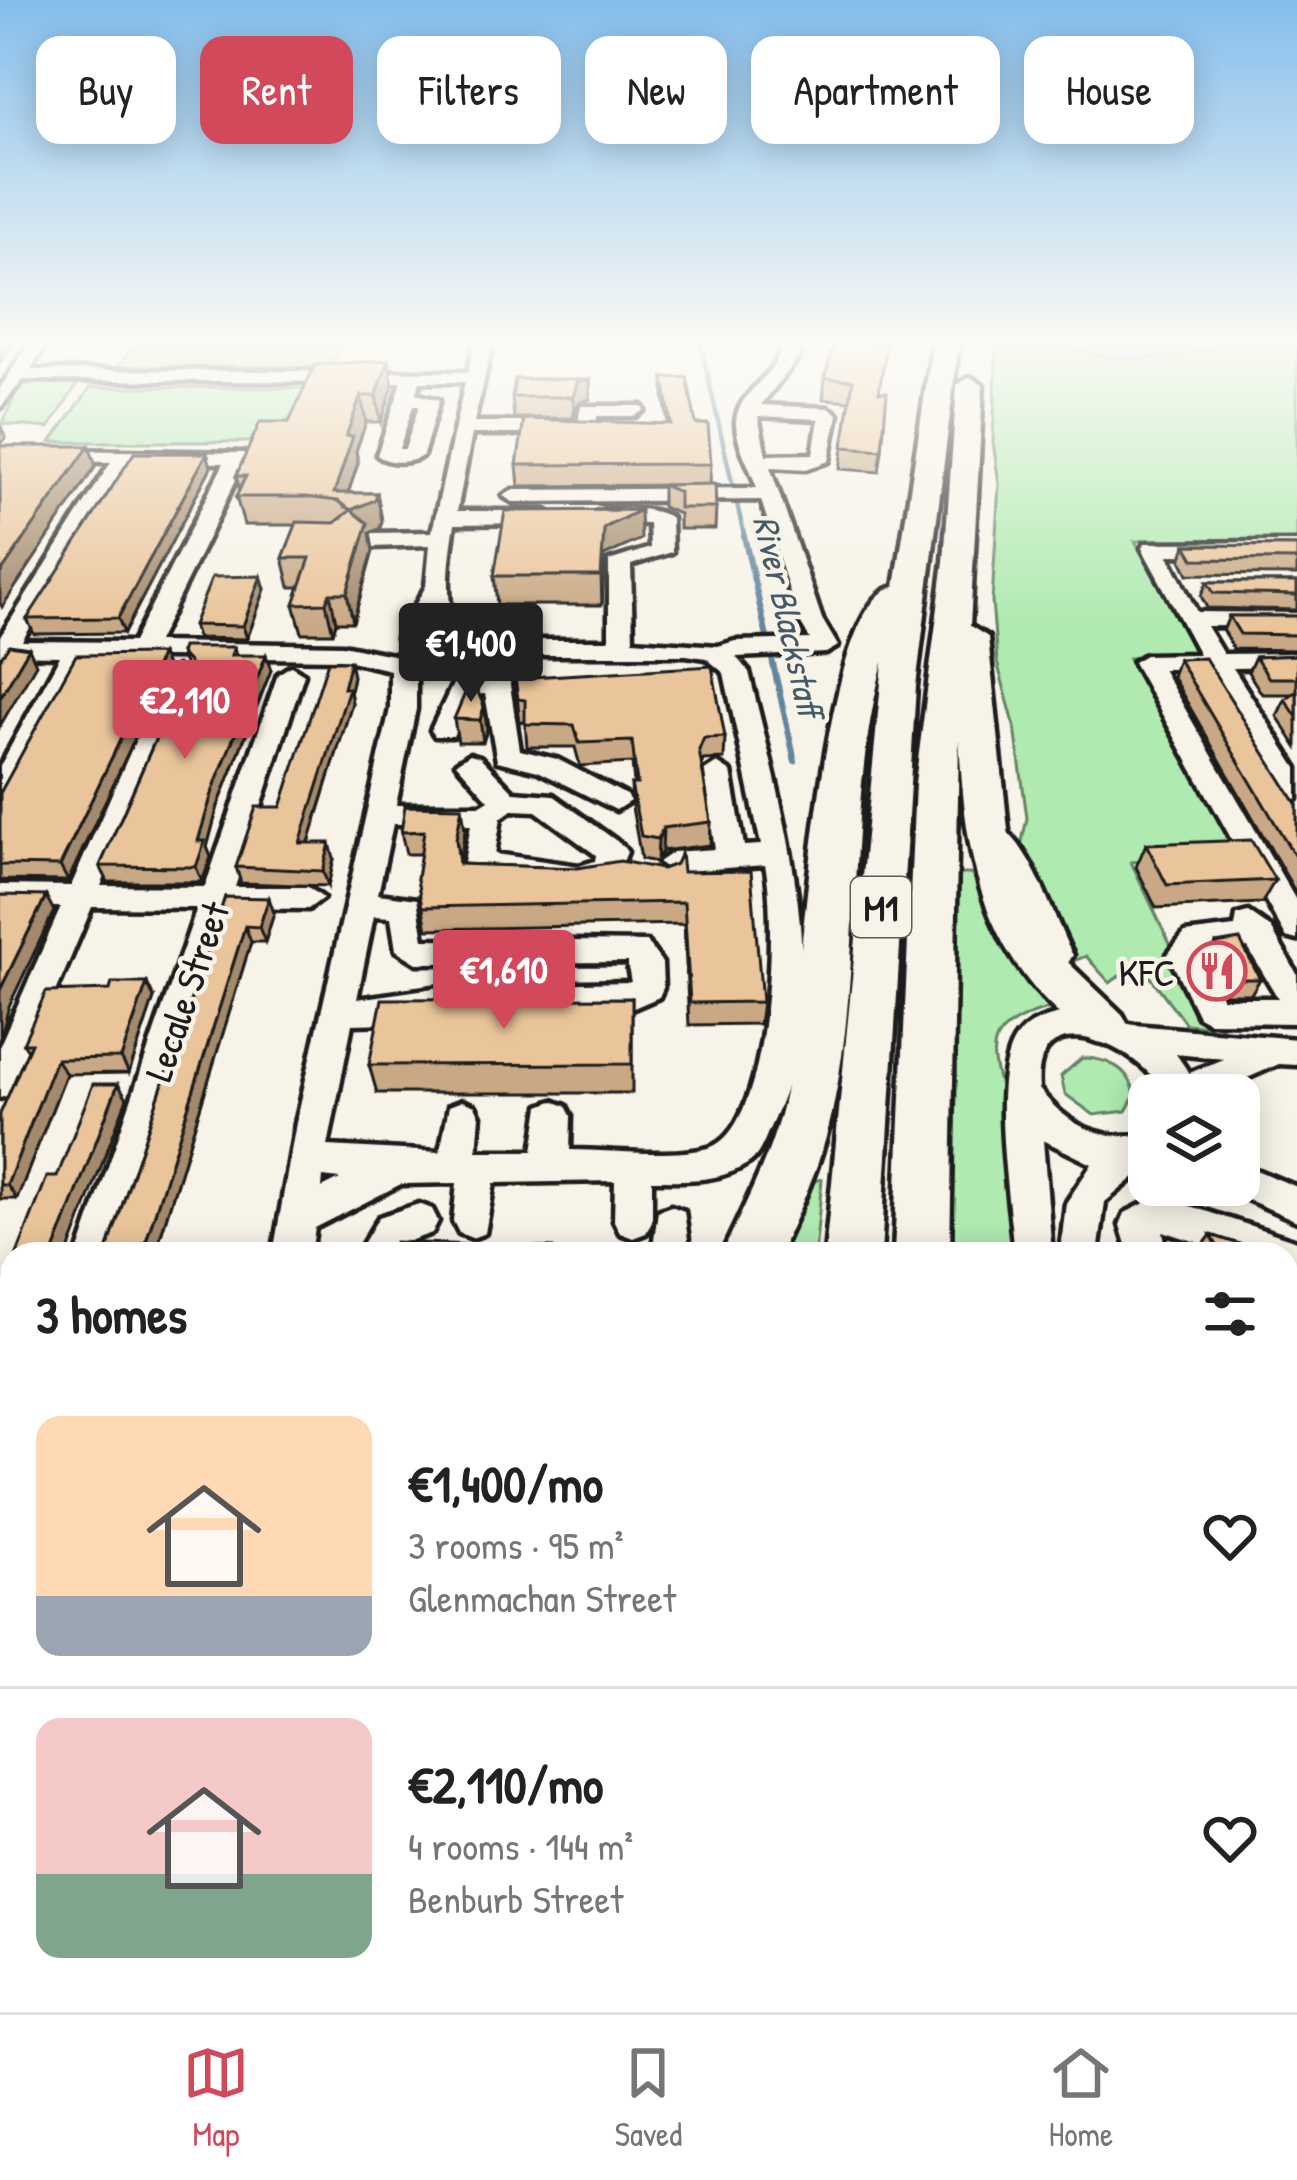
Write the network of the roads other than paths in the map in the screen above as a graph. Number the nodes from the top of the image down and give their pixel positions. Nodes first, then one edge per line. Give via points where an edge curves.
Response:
1 (464, 436) edge
2 (752, 436) edge
3 (825, 436) edge
4 (943, 436) edge
5 (959, 436) edge
6 (9, 455) edge
7 (125, 456) junction
8 (757, 462) junction
9 (0, 479) edge
10 (762, 495) junction
11 (446, 518) junction
12 (373, 540) dead end
13 (1297, 548) edge
14 (938, 561) junction
15 (434, 591) junction
16 (1189, 619) junction
17 (1297, 620) edge
18 (3, 648) edge
19 (621, 648) junction
20 (661, 648) junction
21 (76, 649) junction
22 (142, 649) junction
23 (581, 649) junction
24 (499, 650) junction
25 (403, 651) junction
26 (731, 651) junction
27 (443, 653) junction
28 (1215, 661) junction
29 (1292, 666) edge
30 (291, 674) dead end
31 (663, 677) edge
32 (582, 678) edge
33 (496, 685) junction
34 (177, 694) edge
35 (403, 709) junction
36 (444, 730) dead end
37 (470, 763) dead end
38 (717, 772) dead end
39 (4, 779) edge
40 (1294, 781) edge
41 (616, 801) dead end
42 (496, 808) junction
43 (379, 815) junction
44 (731, 859) junction
45 (608, 867) junction
46 (780, 868) junction
47 (0, 896) edge
48 (81, 897) junction
49 (217, 897) junction
50 (308, 898) dead end
51 (362, 904) junction
52 (1191, 926) dead end
53 (1297, 929) edge
54 (1260, 936) junction
55 (1297, 1006) edge
56 (337, 1012) junction
57 (1120, 1032) junction
58 (1285, 1052) edge
59 (1172, 1074) edge
60 (1230, 1074) edge
61 (0, 1084) edge
62 (1024, 1096) junction
63 (553, 1116) dead end
64 (462, 1117) dead end
65 (1128, 1150) edge
66 (307, 1160) junction
67 (1128, 1160) edge
68 (467, 1166) junction
69 (551, 1166) junction
70 (634, 1166) junction
71 (397, 1168) junction
72 (1260, 1188) edge
73 (1297, 1204) edge
74 (419, 1221) dead end
75 (472, 1221) dead end
76 (658, 1233) edge
77 (102, 1242) edge
78 (292, 1242) edge
79 (295, 1242) edge
80 (384, 1242) edge
81 (756, 1242) edge
82 (854, 1242) edge
83 (922, 1242) edge
84 (1032, 1242) edge
85 (1079, 1242) edge
86 (1144, 1242) edge
87 (1249, 1242) edge

1 - 11 street
2 - 8 street
3 - 8 street via 822,457
4 - 14 highway, M1
5 - 14 highway, M1
6 - 7 street
6 - 9 street
7 - 18 street
7 - 22 street via 237,457
8 - 10 street
10 - 11 street
10 - 26 street via 826,646
11 - 12 street
11 - 15 street
11 - 19 street via 660,518 662,552 620,561
13 - 16 street via 1153,548 1181,585
14 - 57 highway via 998,885 1017,935 1053,979
14 - 81 highway via 883,615 842,740 812,1090 795,1159
14 - 82 highway, M1 via 888,787
14 - 83 highway, M1
15 - 25 street
15 - 27 street
16 - 17 street
16 - 28 street
18 - 21 street
19 - 20 street
19 - 23 street
20 - 26 street
20 - 31 street
21 - 22 street
21 - 39 street
22 - 25 street
23 - 24 street
23 - 32 street
24 - 27 street
24 - 33 street
25 - 27 street
25 - 35 street
26 - 46 street
27 - 35 street
28 - 29 street
28 - 40 street
28 - 53 street via 1145,662
30 - 49 street, Lecale Street via 290,727
33 - 36 street via 462,689
33 - 41 street via 507,755 547,765
34 - 48 street
35 - 43 street
37 - 42 street
38 - 44 street
42 - 43 street
42 - 45 street via 543,802 612,851
42 - 45 street via 479,862 580,876
43 - 51 street
44 - 45 street via 667,870
44 - 46 street
46 - 70 street via 786,965 779,1038 752,1135 712,1165
47 - 48 street
48 - 49 street
48 - 61 street
49 - 50 street
49 - 77 street, Lecale Street
51 - 56 street
51 - 56 street via 406,908 407,942 417,951 636,950 647,988 629,998 448,998
52 - 54 street via 1252,923
54 - 55 street
54 - 55 street via 1196,941 1184,954 1210,1007 1221,1013
56 - 66 street
57 - 58 street
57 - 59 street via 1165,1060
57 - 62 street via 1078,1024 1038,1037 1021,1062
58 - 60 street
62 - 65 street via 1068,1140
62 - 84 street
63 - 69 street
64 - 68 street
66 - 71 street
66 - 78 street
67 - 85 street via 1085,1194
68 - 69 street
68 - 71 street
68 - 75 street
69 - 70 street
70 - 76 street
71 - 79 street
72 - 73 street
74 - 80 street via 393,1229
86 - 87 street via 1138,1225 1159,1214

